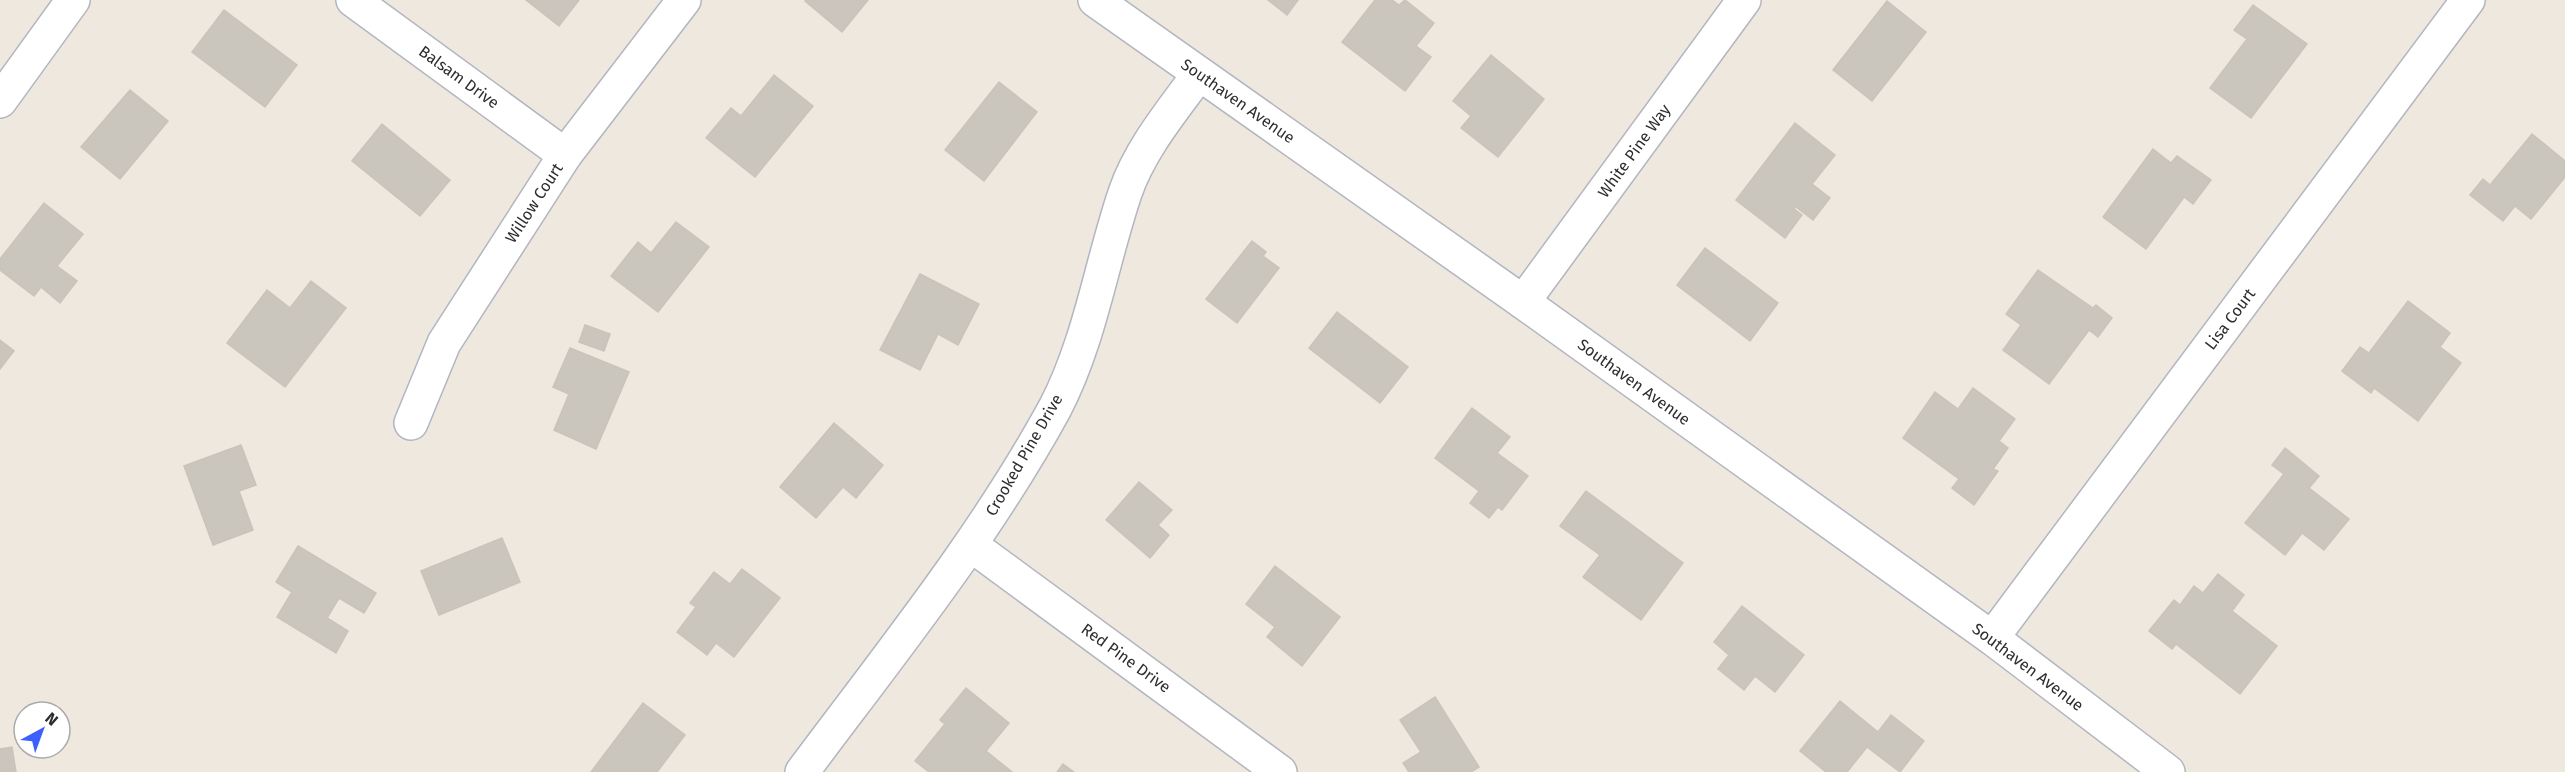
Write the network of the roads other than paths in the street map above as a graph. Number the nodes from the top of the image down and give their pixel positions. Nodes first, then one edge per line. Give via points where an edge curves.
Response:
1 (74, 0) edge
2 (353, 0) edge
3 (684, 0) edge
4 (1095, 0) edge
5 (1744, 0) edge
6 (2468, 0) edge
7 (1199, 74) junction
8 (0, 101) edge
9 (565, 155) junction
10 (1523, 302) junction
11 (411, 423) dead end
12 (971, 545) junction
13 (1992, 638) junction
14 (2161, 770) edge
15 (802, 772) edge
16 (1280, 772) edge

1 - 8 street
2 - 9 street, Balsam Drive
3 - 9 street, Willow Court
4 - 7 street, Southaven Avenue
5 - 10 street, White Pine Way
6 - 13 street, Lisa Court
7 - 10 street, Southaven Avenue
7 - 12 street, Crooked Pine Drive via 1151,140 1126,191 1060,396
9 - 11 street, Willow Court via 444,343
10 - 13 street, Southaven Avenue
12 - 15 street, Crooked Pine Drive
12 - 16 street, Red Pine Drive
13 - 14 street, Southaven Avenue

